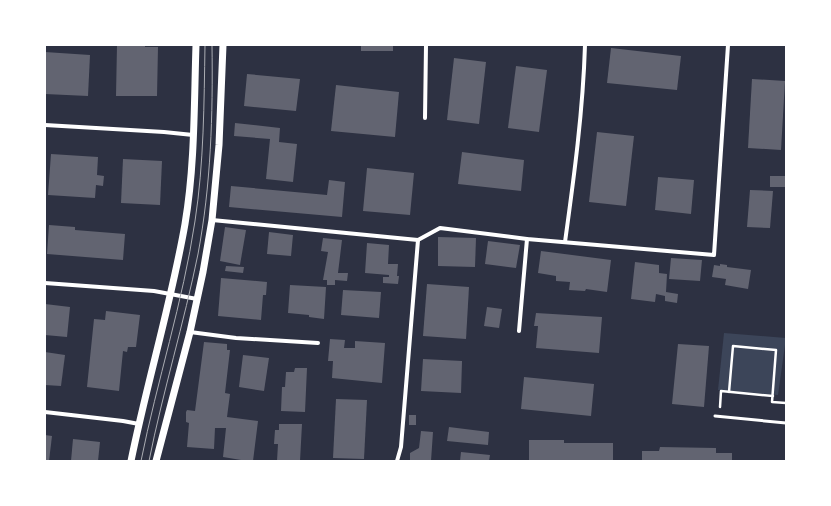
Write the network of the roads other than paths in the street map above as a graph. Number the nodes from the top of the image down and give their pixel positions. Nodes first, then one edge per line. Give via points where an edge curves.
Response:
1 (196, 45) edge
2 (223, 45) edge
3 (426, 45) edge
4 (585, 45) edge
5 (728, 45) edge
6 (426, 118) dead end
7 (45, 125) edge
8 (193, 135) junction
9 (212, 220) junction
10 (527, 239) junction
11 (418, 240) junction
12 (565, 242) junction
13 (45, 283) edge
14 (170, 294) junction
15 (197, 299) junction
16 (519, 331) dead end
17 (190, 332) junction
18 (318, 343) dead end
19 (45, 412) edge
20 (717, 416) road end
21 (786, 423) edge
22 (139, 424) junction
23 (131, 461) edge
24 (156, 461) edge
25 (397, 461) edge

1 - 8 street
2 - 9 street via 219,145
3 - 6 street
4 - 12 street via 579,136
5 - 12 street via 714,256
7 - 8 street
8 - 14 street via 187,208
9 - 11 street
9 - 15 street
10 - 11 street via 440,228
10 - 12 street
10 - 16 street
11 - 25 street via 402,447
13 - 14 street
14 - 15 street
14 - 22 street
15 - 17 street
17 - 18 street via 236,338
17 - 24 street
19 - 22 street
20 - 21 lane
22 - 23 street

